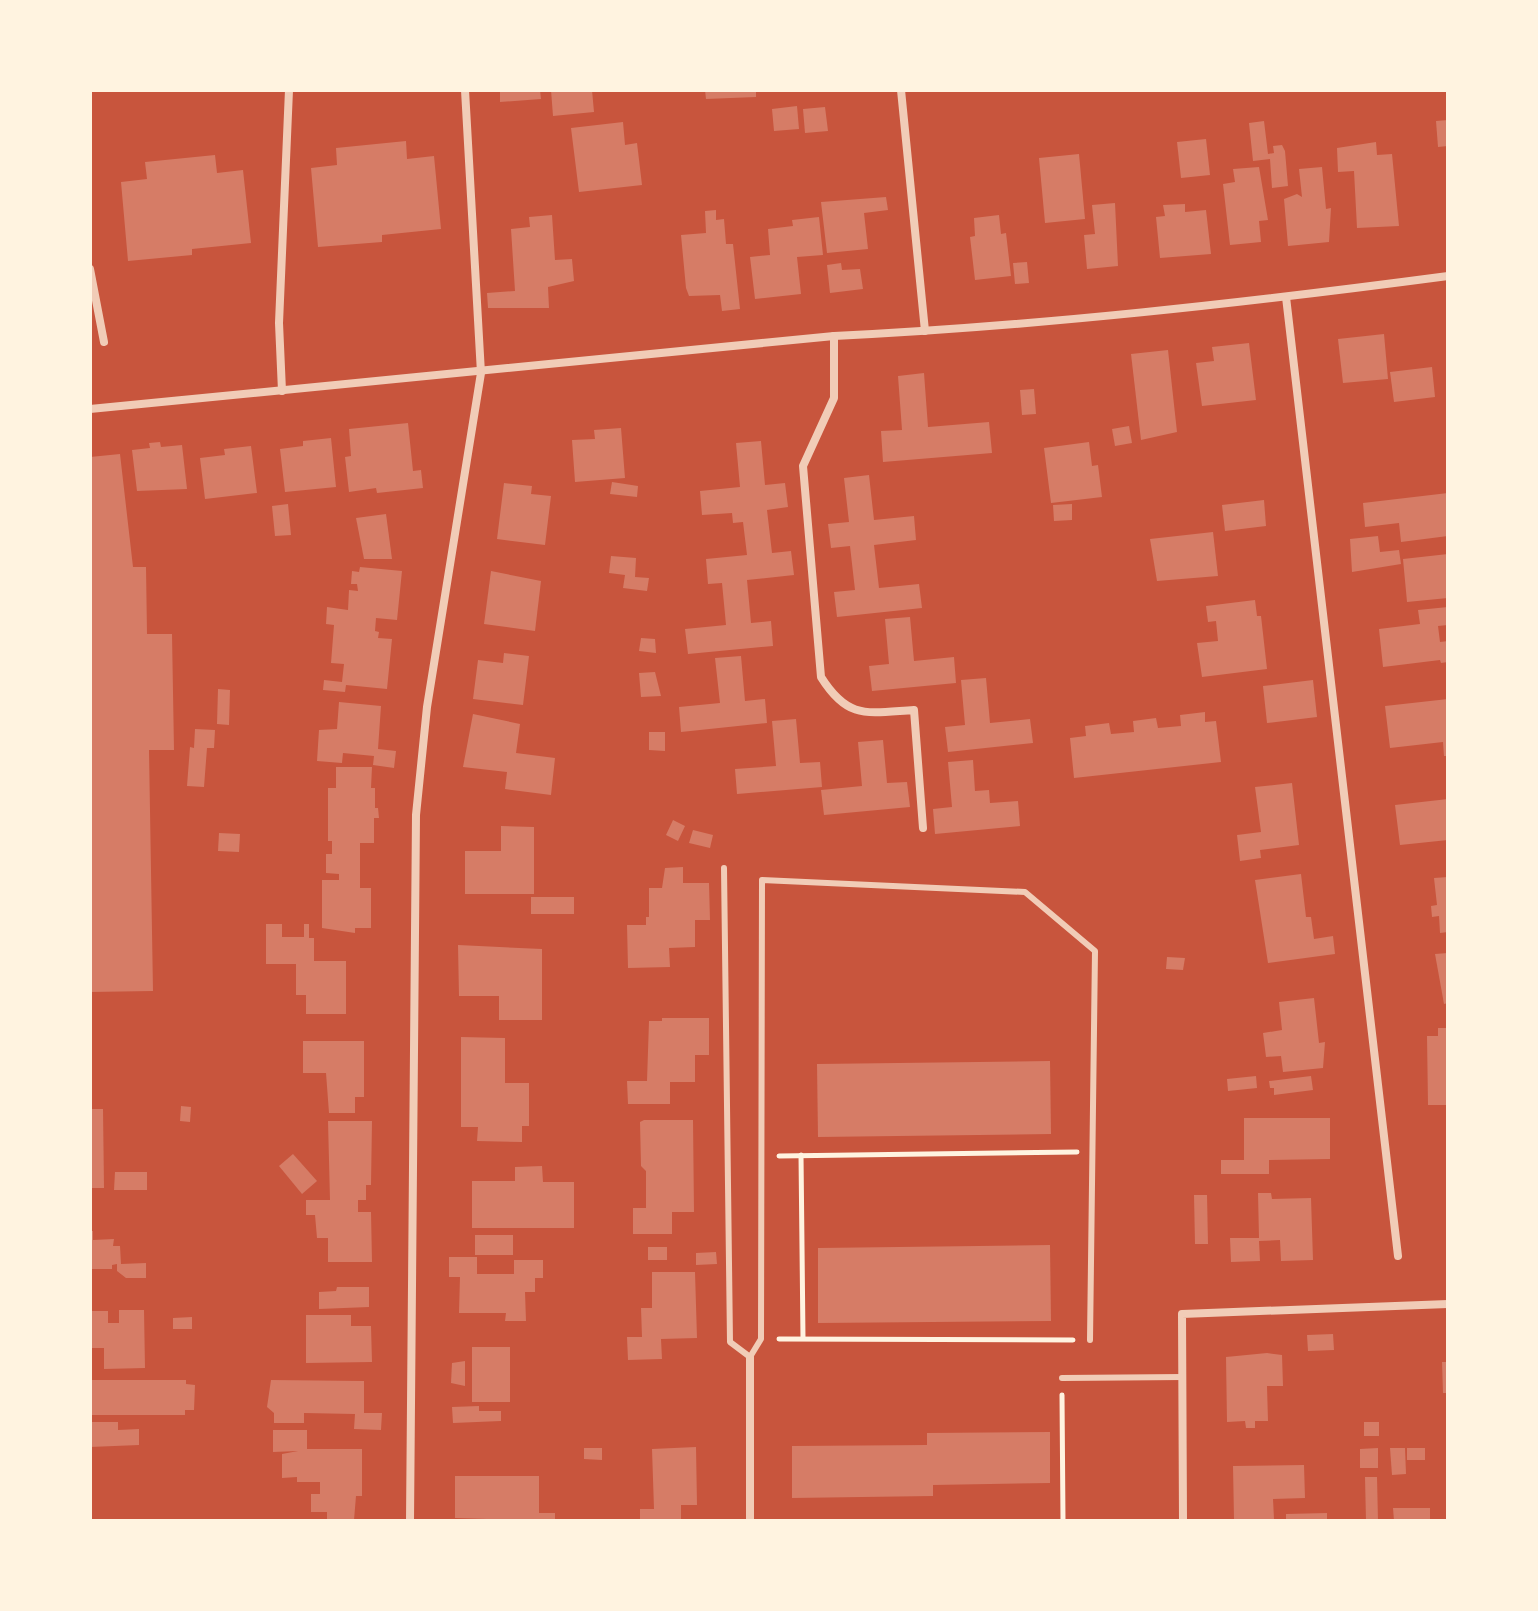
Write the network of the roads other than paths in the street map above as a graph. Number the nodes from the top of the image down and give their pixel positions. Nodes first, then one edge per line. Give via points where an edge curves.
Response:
1 (289, 90) edge
2 (465, 90) edge
3 (901, 90) edge
4 (90, 269) edge
5 (1448, 276) edge
6 (1286, 297) junction
7 (925, 331) junction
8 (834, 336) junction
9 (104, 342) dead end
10 (481, 373) junction
11 (282, 391) junction
12 (90, 409) edge
13 (923, 828) dead end
14 (724, 868) dead end
15 (1398, 1256) dead end
16 (1448, 1304) edge
17 (1090, 1340) road end
18 (750, 1357) junction
19 (1183, 1377) junction
20 (1062, 1378) road end
21 (410, 1521) edge
22 (750, 1521) edge
23 (1183, 1521) edge

1 - 11 street via 279,323
2 - 10 street
3 - 7 street
4 - 9 street
5 - 6 street
6 - 7 street
6 - 15 street
7 - 8 street
8 - 10 street
8 - 13 street via 834,398 803,466 821,677 836,701 861,713 914,710
10 - 11 street
10 - 21 street via 427,707 416,815
11 - 12 street
14 - 18 lane via 730,1342
16 - 19 street via 1182,1314
17 - 18 lane via 1095,951 1025,892 762,880 761,1339
18 - 22 street
19 - 20 lane
19 - 23 street

